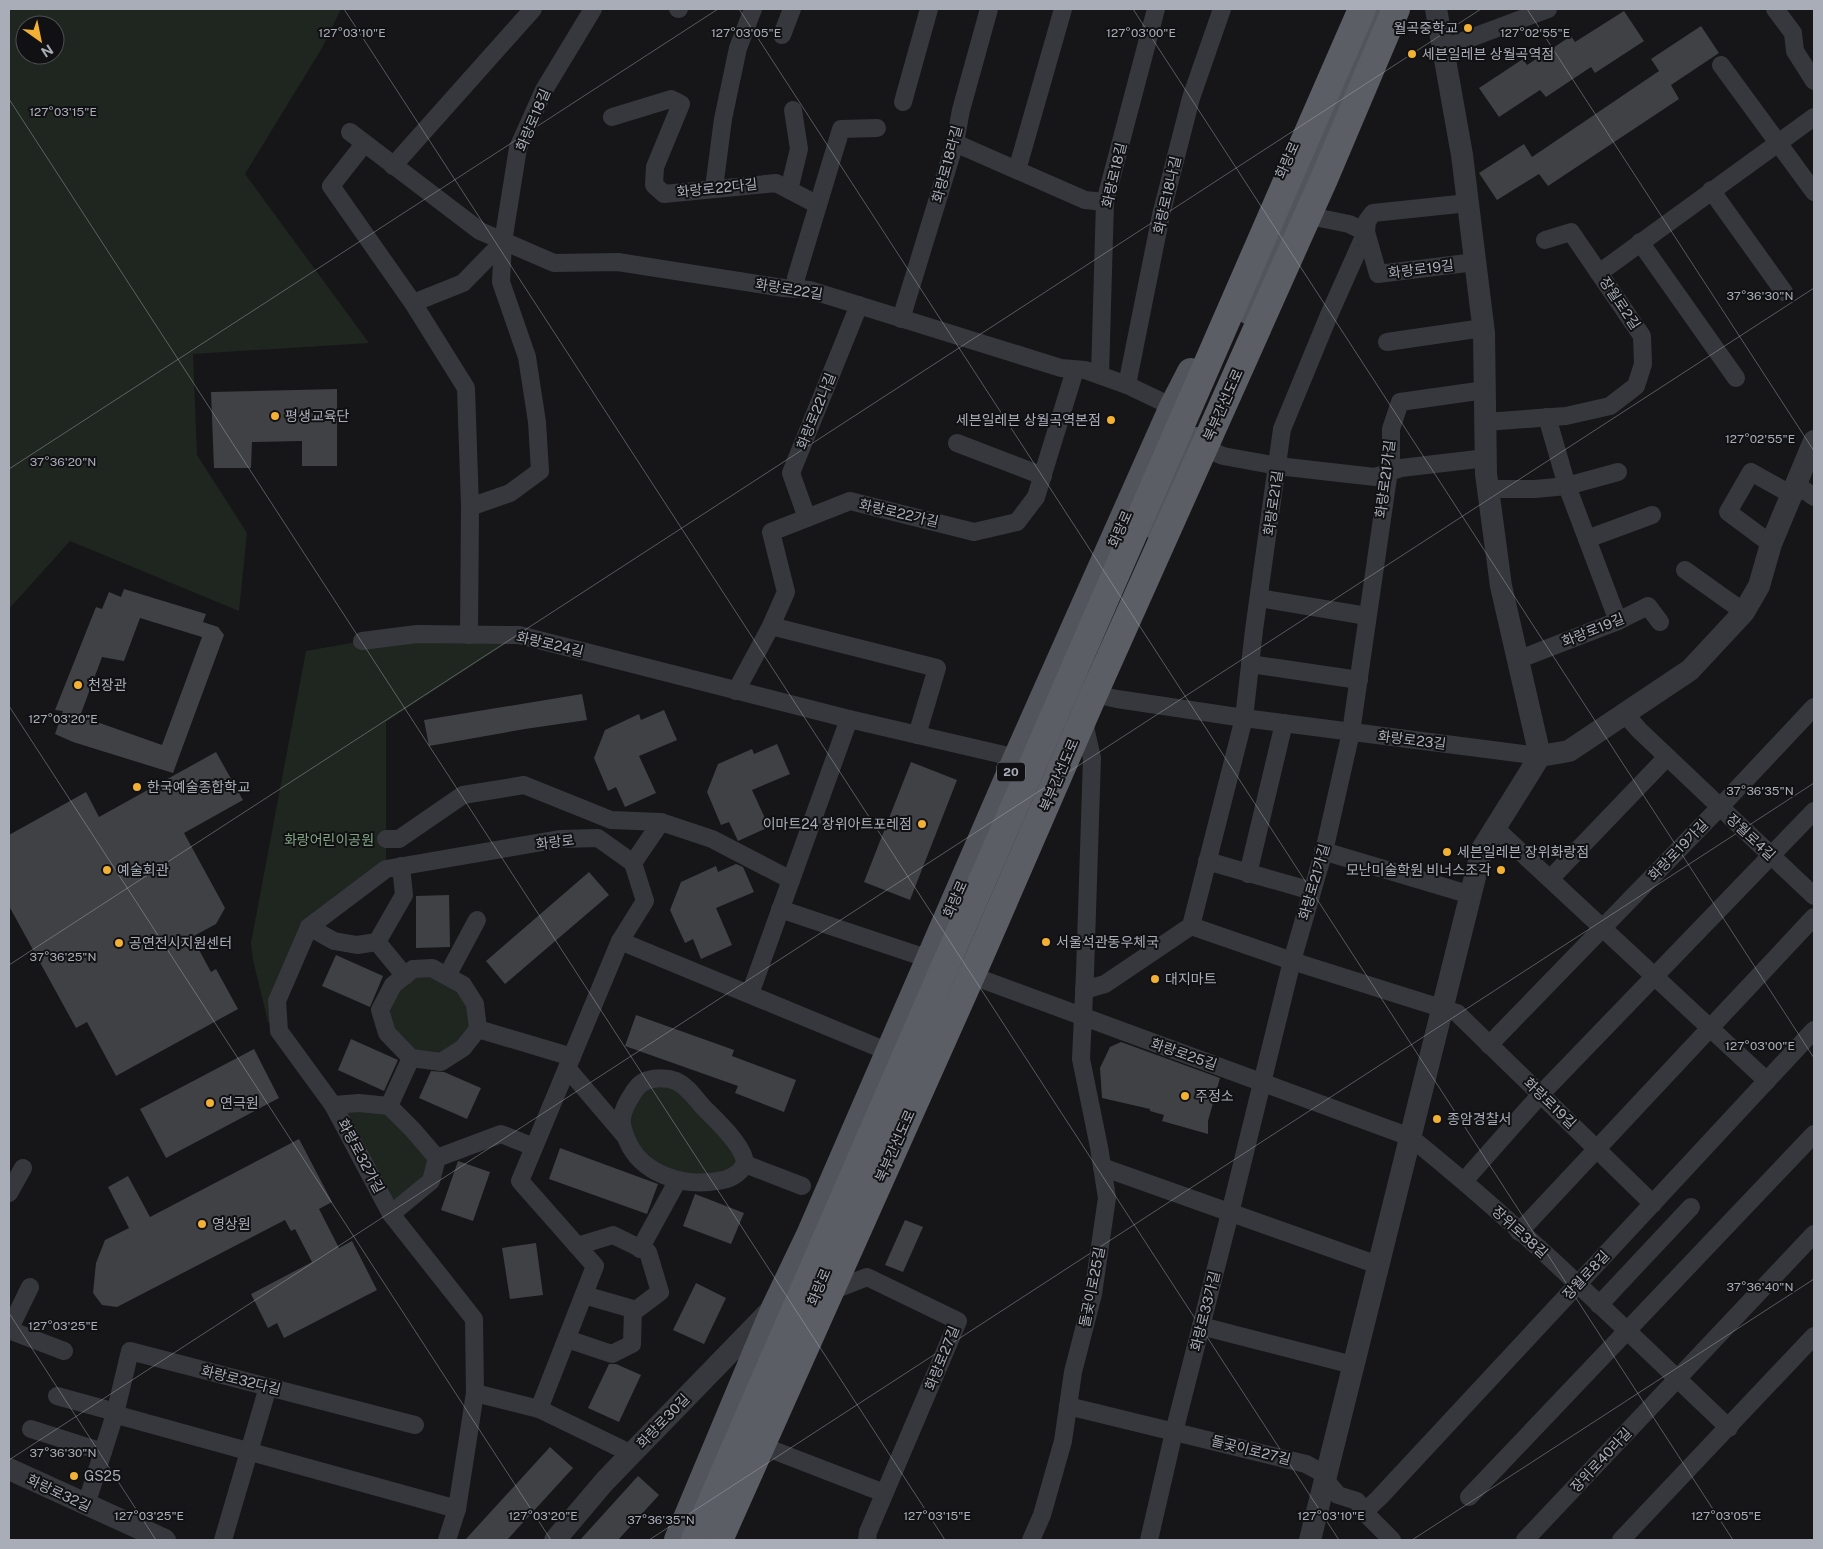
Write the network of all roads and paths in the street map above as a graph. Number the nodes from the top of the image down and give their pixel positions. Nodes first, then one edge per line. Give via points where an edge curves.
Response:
1 (532, 9) edge
2 (593, 9) edge
3 (753, 9) edge
4 (792, 9) edge
5 (929, 9) edge
6 (989, 9) edge
7 (1063, 9) edge
8 (1156, 9) edge
9 (1222, 9) edge
10 (1342, 9) edge
11 (1355, 9) edge
12 (1362, 9) edge
13 (1380, 9) edge
14 (1396, 9) edge
15 (1414, 9) edge
16 (1436, 9) edge
17 (1548, 9) edge
18 (1774, 9) edge
19 (782, 35) dead end
20 (1444, 48) junction
21 (1720, 65) dead end
22 (1814, 81) edge
23 (903, 102) dead end
24 (1319, 107) junction
25 (793, 110) dead end
26 (1814, 117) edge
27 (612, 118) dead end
28 (877, 128) dead end
29 (350, 132) dead end
30 (955, 143) junction
31 (1778, 143) junction
32 (364, 144) junction
33 (393, 166) junction
34 (1017, 170) junction
35 (1324, 179) junction
36 (714, 188) junction
37 (789, 190) junction
38 (1712, 190) junction
39 (1814, 192) edge
40 (1105, 202) junction
41 (1468, 203) junction
42 (818, 205) junction
43 (1293, 212) junction
44 (1366, 232) junction
45 (1545, 240) dead end
46 (503, 242) junction
47 (1640, 242) junction
48 (1475, 262) junction
49 (1599, 273) junction
50 (795, 289) junction
51 (1784, 292) dead end
52 (413, 303) junction
53 (859, 305) junction
54 (901, 319) junction
55 (1483, 328) junction
56 (1387, 342) dead end
57 (1075, 370) junction
58 (1100, 375) junction
59 (1736, 378) dead end
60 (1128, 385) junction
61 (1485, 390) junction
62 (1173, 407) junction
63 (1548, 417) junction
64 (1485, 422) junction
65 (1814, 441) edge
66 (957, 443) dead end
67 (1195, 444) junction
68 (1486, 458) junction
69 (1278, 466) junction
70 (1388, 472) junction
71 (1618, 472) dead end
72 (1043, 476) junction
73 (1566, 486) junction
74 (1488, 489) junction
75 (1792, 495) junction
76 (1814, 497) edge
77 (470, 507) junction
78 (1652, 515) dead end
79 (807, 518) junction
80 (1587, 539) junction
81 (1771, 544) junction
82 (1685, 570) dead end
83 (1259, 598) junction
84 (1744, 612) junction
85 (1367, 616) junction
86 (1618, 621) junction
87 (1660, 622) dead end
88 (771, 626) junction
89 (470, 635) junction
90 (362, 641) dead end
91 (1517, 660) junction
92 (1250, 664) junction
93 (1359, 680) junction
94 (736, 691) junction
95 (1077, 691) junction
96 (1814, 707) edge
97 (1625, 714) junction
98 (1244, 718) junction
99 (849, 719) junction
100 (1284, 723) junction
101 (1351, 732) junction
102 (917, 735) junction
103 (1540, 756) junction
104 (1666, 757) junction
105 (1017, 758) junction
106 (1720, 807) junction
107 (1814, 811) edge
108 (660, 822) junction
109 (1495, 828) junction
110 (386, 838) dead end
111 (1323, 851) junction
112 (1772, 857) junction
113 (451, 858) joint
114 (1207, 861) junction
115 (633, 863) junction
116 (401, 866) junction
117 (1248, 874) junction
118 (1550, 879) junction
119 (791, 880) junction
120 (1312, 890) junction
121 (1470, 895) junction
122 (1814, 896) edge
123 (780, 909) junction
124 (1814, 917) edge
125 (477, 920) dead end
126 (1191, 926) junction
127 (309, 927) junction
128 (1602, 928) junction
129 (620, 941) junction
130 (377, 942) junction
131 (929, 959) junction
132 (1292, 961) junction
133 (957, 971) junction
134 (404, 976) junction
135 (447, 976) junction
136 (1654, 976) junction
137 (1084, 990) junction
138 (750, 994) junction
139 (1442, 1009) junction
140 (1082, 1017) junction
141 (1711, 1028) junction
142 (478, 1029) junction
143 (1812, 1037) edge
144 (1490, 1045) junction
145 (889, 1052) junction
146 (411, 1058) junction
147 (569, 1062) junction
148 (1767, 1081) junction
149 (1263, 1082) junction
150 (1541, 1094) junction
151 (332, 1105) junction
152 (389, 1106) junction
153 (1814, 1134) edge
154 (626, 1137) junction
155 (1410, 1137) junction
156 (534, 1147) junction
157 (1596, 1148) junction
158 (437, 1158) junction
159 (745, 1164) junction
160 (1102, 1167) junction
161 (23, 1168) dead end
162 (678, 1180) junction
163 (1464, 1181) junction
164 (802, 1186) dead end
165 (9, 1193) edge
166 (1653, 1204) junction
167 (1692, 1207) dead end
168 (1230, 1213) junction
169 (391, 1214) junction
170 (1519, 1232) junction
171 (1814, 1234) edge
172 (577, 1246) junction
173 (640, 1249) junction
174 (1378, 1265) junction
175 (1577, 1284) junction
176 (30, 1287) dead end
177 (584, 1295) junction
178 (815, 1297) junction
179 (1600, 1305) junction
180 (776, 1306) junction
181 (633, 1309) junction
182 (1201, 1326) junction
183 (9, 1330) edge
184 (1627, 1331) junction
185 (1814, 1336) edge
186 (566, 1339) junction
187 (64, 1351) dead end
188 (1353, 1365) junction
189 (1678, 1379) junction
190 (268, 1387) junction
191 (475, 1393) junction
192 (57, 1396) dead end
193 (1068, 1406) junction
194 (539, 1409) junction
195 (115, 1414) junction
196 (415, 1424) dead end
197 (1729, 1428) junction
198 (31, 1429) dead end
199 (1174, 1432) junction
200 (751, 1442) junction
201 (103, 1452) junction
202 (250, 1452) junction
203 (632, 1454) junction
204 (9, 1469) edge
205 (1325, 1478) junction
206 (884, 1493) junction
207 (1469, 1497) dead end
208 (86, 1505) junction
209 (457, 1509) junction
210 (1364, 1512) junction
211 (1155, 1539) edge
212 (165, 1540) edge
213 (223, 1540) edge
214 (447, 1540) edge
215 (555, 1540) edge
216 (678, 1540) edge
217 (695, 1540) edge
218 (708, 1540) edge
219 (719, 1540) edge
220 (868, 1540) edge
221 (1031, 1540) edge
222 (1310, 1540) edge
223 (1392, 1540) edge
224 (1525, 1540) edge
225 (1622, 1540) edge

1 - 33 street
2 - 46 street, 화랑로18길 via 544,90 518,148
3 - 36 street via 738,48 723,119
4 - 19 street
5 - 23 street
6 - 30 street, 화랑로18라길
7 - 34 street
8 - 40 street, 화랑로18길
9 - 60 street, 화랑로18나길 via 1191,98 1164,206
10 - 24 highway via 1323,54
11 - 62 main road, 화랑로 / 20
12 - 24 highway, 북부간선도로
13 - 43 main road, 화랑로 / 20
14 - 35 highway, 북부간선도로
15 - 35 highway via 1384,72
16 - 20 street
17 - 20 street
18 - 22 street via 1793,33 1795,51
20 - 41 street
21 - 31 street
24 - 217 highway, 북부간선도로
25 - 37 street via 799,149
26 - 31 street, 장월로2길
27 - 36 street, 화랑로22다길 via 671,99 681,104 655,167 654,184 664,194
28 - 42 street via 841,129
29 - 32 street, 화랑로22길
30 - 34 street
30 - 54 street, 화랑로18라길
31 - 38 street, 장월로2길
31 - 39 street
32 - 33 street, 화랑로22길
32 - 52 street via 331,186
33 - 46 street, 화랑로22길 via 480,231
34 - 40 street via 1085,200
35 - 219 highway, 북부간선도로
36 - 37 street, 화랑로22다길 via 776,183
37 - 42 street, 화랑로22다길
38 - 47 street, 장월로2길
38 - 51 street
40 - 58 street, 화랑로18길
41 - 44 street via 1373,213 1366,221
41 - 48 street
42 - 50 street
43 - 44 street via 1349,224
43 - 67 main road, 화랑로 / 20
44 - 48 street, 화랑로19길 via 1378,274
44 - 69 street, 화랑로21길 via 1282,429
45 - 49 street, 장월로2길 via 1571,232
46 - 50 street, 화랑로22길 via 554,263 618,262
46 - 52 street via 463,283
46 - 77 street via 501,282 527,357 537,422 540,471 510,493
47 - 49 street, 장월로2길
47 - 59 street
48 - 55 street
49 - 63 street, 장월로2길 via 1642,336 1643,364 1636,386 1610,406
50 - 53 street, 화랑로22길 via 810,290
52 - 77 street via 466,388
53 - 54 street, 화랑로22길
53 - 79 street, 화랑로22나길 via 791,473
54 - 57 street, 화랑로22길
55 - 56 street
55 - 61 street
57 - 58 street, 화랑로22길
57 - 72 street, 화랑로22가길
58 - 60 street, 화랑로22길
60 - 62 street, 화랑로22길
61 - 64 street
61 - 70 street, 화랑로21가길 via 1400,402 1391,429
62 - 105 main road, 화랑로 / 20
63 - 64 street, 장월로2길
63 - 73 street
64 - 68 street
65 - 75 street
66 - 72 street
67 - 69 street via 1224,456
67 - 95 main road, 화랑로 / 20 via 1167,490
68 - 70 street
68 - 74 street
69 - 70 street via 1375,477
69 - 83 street, 화랑로21길
70 - 85 street, 화랑로21가길
71 - 73 street
72 - 79 street, 화랑로22가길 via 1036,497 1017,522 974,532 850,501
73 - 74 street
73 - 80 street
74 - 91 street via 1500,586
75 - 76 street via 1803,489
75 - 81 street
75 - 81 street via 1751,472 1728,512
77 - 89 street
78 - 80 street
79 - 88 street, 화랑로22가길 via 771,532 786,592
80 - 86 street
81 - 84 street via 1759,586
82 - 84 street
83 - 85 street
83 - 92 street, 화랑로21길
84 - 97 street via 1690,670
85 - 93 street, 화랑로21가길
86 - 87 street, 화랑로19길 via 1648,606
86 - 91 street, 화랑로19길
88 - 94 street, 화랑로22가길
88 - 102 street via 936,668
89 - 90 street, 화랑로24길 via 417,634
89 - 94 street, 화랑로24길 via 519,635
91 - 103 street
92 - 93 street
92 - 98 street, 화랑로21길
93 - 101 street, 화랑로21가길
94 - 99 street, 화랑로24길
95 - 98 street, 화랑로23길
95 - 133 main road, 화랑로 / 20
95 - 137 street via 1092,758
96 - 106 street, 화랑로19가길
97 - 103 street via 1569,751
97 - 104 street, 장월로4길
98 - 100 street, 화랑로23길
98 - 114 street, 화랑로21길
99 - 102 street, 화랑로24길
99 - 119 street
100 - 101 street, 화랑로23길
100 - 117 street
101 - 103 street, 화랑로23길
101 - 111 street, 화랑로21가길
102 - 105 street, 화랑로24길
103 - 109 street
104 - 106 street, 장월로4길
104 - 118 street
105 - 131 main road, 화랑로 / 20
106 - 112 street, 장월로4길
106 - 128 street, 화랑로19가길
107 - 112 street
108 - 110 street via 611,820 524,785 463,795 399,839
108 - 115 street
108 - 119 street via 712,839
109 - 118 street
109 - 121 street via 1482,849
111 - 120 street, 화랑로21가길
111 - 121 street
112 - 122 street, 장월로4길
112 - 136 street
113 - 115 street, 화랑로 via 560,839 598,838
113 - 116 street, 화랑로32가길
114 - 117 street
114 - 126 street, 화랑로21길
115 - 129 street via 645,901
116 - 127 street, 화랑로32가길 via 386,868
116 - 130 street via 404,895
117 - 120 street
118 - 128 street
119 - 123 street
120 - 132 street, 화랑로21가길
121 - 139 street
123 - 131 street
123 - 138 street
124 - 141 street
125 - 135 street
126 - 132 street, 화랑로19길
126 - 137 street via 1105,984
127 - 130 street via 334,940 357,945
127 - 151 street, 화랑로32가길 via 277,1001 279,1031
128 - 136 street
128 - 144 street, 화랑로19가길
129 - 138 street
129 - 147 street
130 - 134 street
131 - 145 main road, 화랑로 / 20
132 - 139 street, 화랑로19길
132 - 149 street, 화랑로21가길
133 - 140 street, 화랑로25길
133 - 178 main road, 화랑로 / 20
134 - 135 street via 412,970 432,968
134 - 146 street via 393,985 380,1010 386,1034
135 - 142 street via 463,985 476,1004
136 - 141 street
136 - 150 street
137 - 140 street
138 - 145 street
139 - 144 street, 화랑로19길 via 1457,1012
139 - 155 street
140 - 149 street, 화랑로25길
140 - 160 street, 돌곶이로25길 via 1081,1059
141 - 148 street
141 - 157 street
142 - 146 street via 463,1048 442,1062
142 - 147 street
143 - 148 street, 장월로8길
144 - 150 street, 화랑로19길
145 - 180 main road, 화랑로 / 20
146 - 152 street
147 - 154 street
147 - 156 street
148 - 166 street, 장월로8길
149 - 155 street, 화랑로25길
149 - 168 street, 화랑로33가길
150 - 157 street, 화랑로19길
150 - 163 street
151 - 152 street
151 - 169 street, 화랑로32가길
152 - 158 street
153 - 184 street
154 - 159 street via 622,1119 632,1095 642,1083 659,1077 675,1081 696,1097 721,1123 745,1158
154 - 162 street via 646,1164
155 - 163 street, 장위로38길
155 - 174 street
156 - 158 street via 501,1134
156 - 172 street via 520,1181
157 - 166 street, 화랑로19길
157 - 170 street
158 - 169 street via 431,1181
159 - 162 street via 728,1180 702,1184
159 - 164 street
160 - 168 street
160 - 193 street, 돌곶이로25길 via 1108,1198 1093,1294 1073,1372
161 - 165 street
162 - 173 street
163 - 170 street, 장위로38길
166 - 175 street, 장월로8길
167 - 179 street
168 - 174 street
168 - 182 street, 화랑로33가길
169 - 191 street, 화랑로32가길 via 474,1319
170 - 175 street, 장위로38길
171 - 189 street
172 - 173 street via 612,1235
172 - 177 street via 595,1266
173 - 181 street via 648,1252 660,1292
174 - 188 street
175 - 179 street, 장위로38길
175 - 210 street, 장월로8길
176 - 183 street
177 - 181 street
177 - 186 street
178 - 200 main road, 화랑로 / 20
178 - 206 street, 화랑로27길 via 867,1277 958,1321
179 - 184 street, 장위로38길
180 - 203 street, 화랑로30길
180 - 216 main road, 화랑로 / 20
181 - 186 street via 632,1344 612,1354
182 - 188 street
182 - 199 street, 화랑로33가길
183 - 187 street
184 - 189 street, 장위로38길
184 - 207 street
185 - 197 street
186 - 194 street
188 - 205 street
189 - 197 street, 장위로38길
189 - 224 street, 장위로40라길
190 - 195 street, 화랑로32다길 via 130,1351
190 - 196 street, 화랑로32다길
190 - 202 street
191 - 194 street
191 - 209 street, 화랑로32가길
192 - 195 street
193 - 199 street
193 - 221 street, 돌곶이로25길 via 1063,1441 1042,1515
194 - 203 street
195 - 201 street, 화랑로32다길
195 - 202 street
197 - 225 street
198 - 201 street
199 - 205 street, 돌곶이로27길 via 1306,1464
199 - 211 street, 화랑로33가길
200 - 206 street
200 - 218 main road, 화랑로 / 20
201 - 208 street, 화랑로32다길
202 - 209 street
202 - 213 street
203 - 215 street, 화랑로30길
204 - 208 street, 화랑로32길
205 - 210 street, 돌곶이로27길 via 1338,1495 1358,1502
205 - 222 street
206 - 220 street, 화랑로27길 via 868,1532
208 - 212 street, 화랑로32길
209 - 214 street, 화랑로32가길
210 - 223 street, 돌곶이로27길

